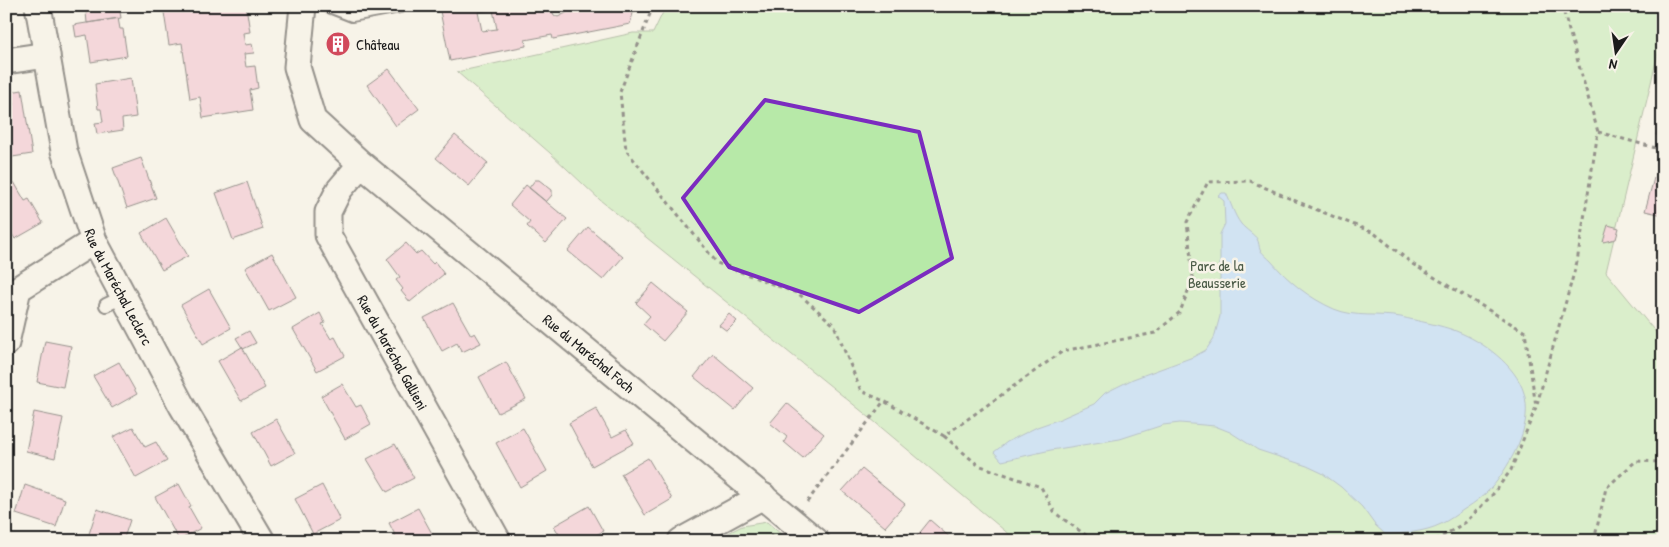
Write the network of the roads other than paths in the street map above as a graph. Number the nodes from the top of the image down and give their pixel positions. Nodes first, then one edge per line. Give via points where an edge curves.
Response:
1 (38, 6) edge
2 (303, 6) edge
3 (328, 6) edge
4 (400, 6) edge
5 (47, 55) junction
6 (6, 61) edge
7 (361, 164) junction
8 (94, 241) junction
9 (6, 343) edge
10 (763, 496) junction
11 (262, 541) edge
12 (498, 541) edge
13 (681, 541) edge
14 (816, 541) edge

1 - 5 street, Rue du Maréchal Leclerc
2 - 7 street, Rue du Maréchal Foch via 297,67 313,120
3 - 4 lane via 352,15
5 - 6 street
5 - 8 street, Rue du Maréchal Leclerc via 64,151
7 - 10 street, Rue du Maréchal Foch
7 - 12 street, Rue du Maréchal Gallieni via 339,190 328,212 328,235
8 - 9 street via 18,289
8 - 11 street, Rue du Maréchal Leclerc via 114,301 182,406
10 - 13 street
10 - 14 street, Rue du Maréchal Foch

